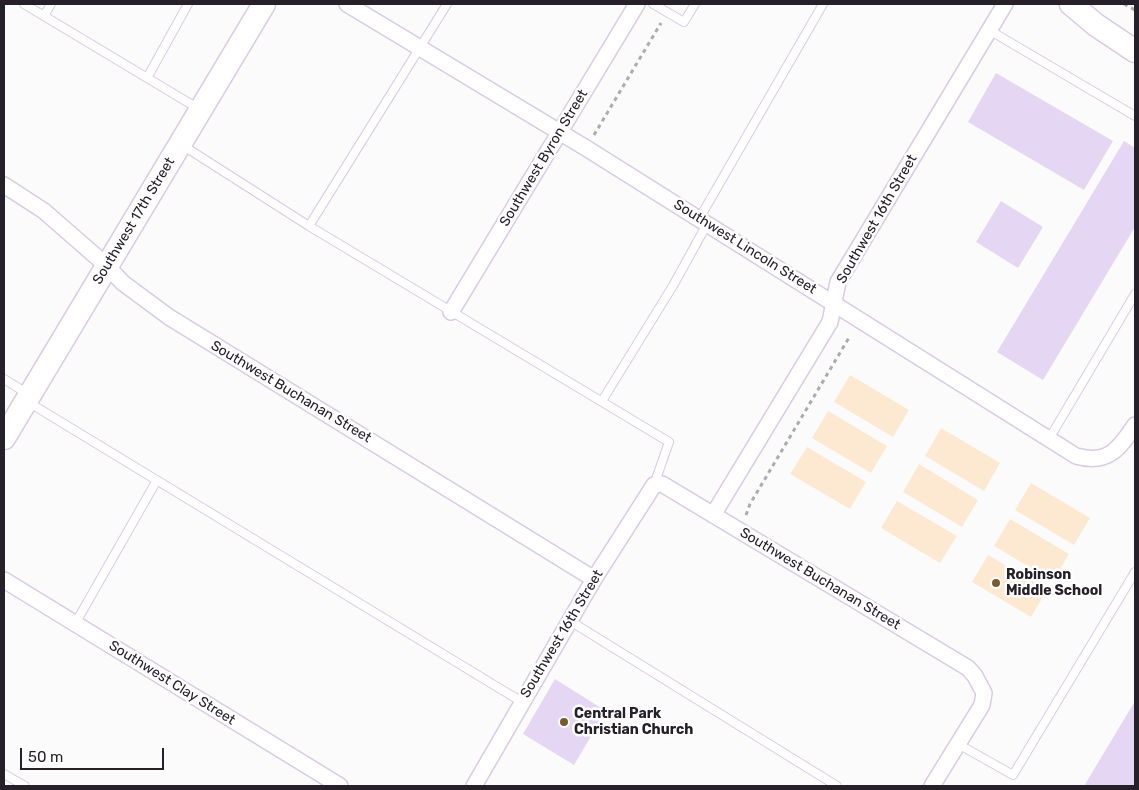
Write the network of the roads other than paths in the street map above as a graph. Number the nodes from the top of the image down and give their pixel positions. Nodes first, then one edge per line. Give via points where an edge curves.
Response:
1 (24, 4) edge
2 (51, 4) edge
3 (188, 4) edge
4 (264, 4) edge
5 (347, 4) edge
6 (447, 4) edge
7 (637, 4) edge
8 (653, 4) edge
9 (695, 4) edge
10 (823, 4) edge
11 (1005, 4) edge
12 (1071, 4) edge
13 (44, 16) junction
14 (989, 30) junction
15 (420, 48) junction
16 (1135, 51) edge
17 (147, 78) junction
18 (200, 110) junction
19 (1135, 116) edge
20 (560, 132) junction
21 (180, 143) junction
22 (4, 185) edge
23 (703, 221) junction
24 (309, 226) junction
25 (107, 266) junction
26 (1135, 294) edge
27 (833, 303) junction
28 (451, 312) junction
29 (4, 379) edge
30 (28, 398) junction
31 (602, 401) junction
32 (1135, 425) edge
33 (4, 438) edge
34 (1049, 439) junction
35 (157, 480) junction
36 (654, 485) junction
37 (713, 515) junction
38 (1135, 572) edge
39 (594, 579) junction
40 (4, 580) edge
41 (570, 621) junction
42 (75, 624) junction
43 (522, 702) junction
44 (958, 744) junction
45 (4, 774) edge
46 (25, 786) edge
47 (340, 786) edge
48 (474, 786) edge
49 (837, 786) edge
50 (932, 786) edge

1 - 13 lane
2 - 13 lane
3 - 17 lane
4 - 18 main road, Southwest 17th Street
5 - 15 street, Southwest Lincoln Street
6 - 15 lane
7 - 20 street, Southwest Byron Street
8 - 9 lane via 684,22
10 - 23 lane
11 - 14 street, Southwest 16th Street
12 - 16 main road
13 - 17 lane
14 - 19 lane
14 - 27 street, Southwest 16th Street via 838,282
15 - 20 street, Southwest Lincoln Street
15 - 24 lane
17 - 18 lane
18 - 21 main road, Southwest 17th Street
20 - 23 street, Southwest Lincoln Street
20 - 28 street, Southwest Byron Street
21 - 24 lane
21 - 25 main road, Southwest 17th Street
22 - 25 street, Southwest Buchanan Street via 44,211
23 - 27 street, Southwest Lincoln Street
23 - 31 lane via 674,284
24 - 28 lane
25 - 30 main road, Southwest 17th Street
25 - 39 street, Southwest Buchanan Street via 123,283 169,318
26 - 34 lane
27 - 34 street, Southwest Lincoln Street
27 - 37 street, Southwest 16th Street via 830,322
28 - 31 lane
29 - 30 lane
30 - 33 main road, Southwest 17th Street
30 - 35 lane
31 - 36 lane via 669,442
32 - 34 street, Southwest Lincoln Street via 1116,452 1102,458 1076,456
35 - 42 lane
35 - 43 lane
36 - 37 street, Southwest Buchanan Street via 662,484
36 - 39 street, Southwest 16th Street
37 - 44 street, Southwest Buchanan Street via 968,668 984,693 982,705
38 - 44 lane via 1013,775
39 - 41 street, Southwest 16th Street
40 - 42 street, Southwest Clay Street
41 - 43 street, Southwest 16th Street
41 - 49 lane
42 - 47 street, Southwest Clay Street
43 - 48 street, Southwest 16th Street
44 - 50 street
45 - 46 lane

